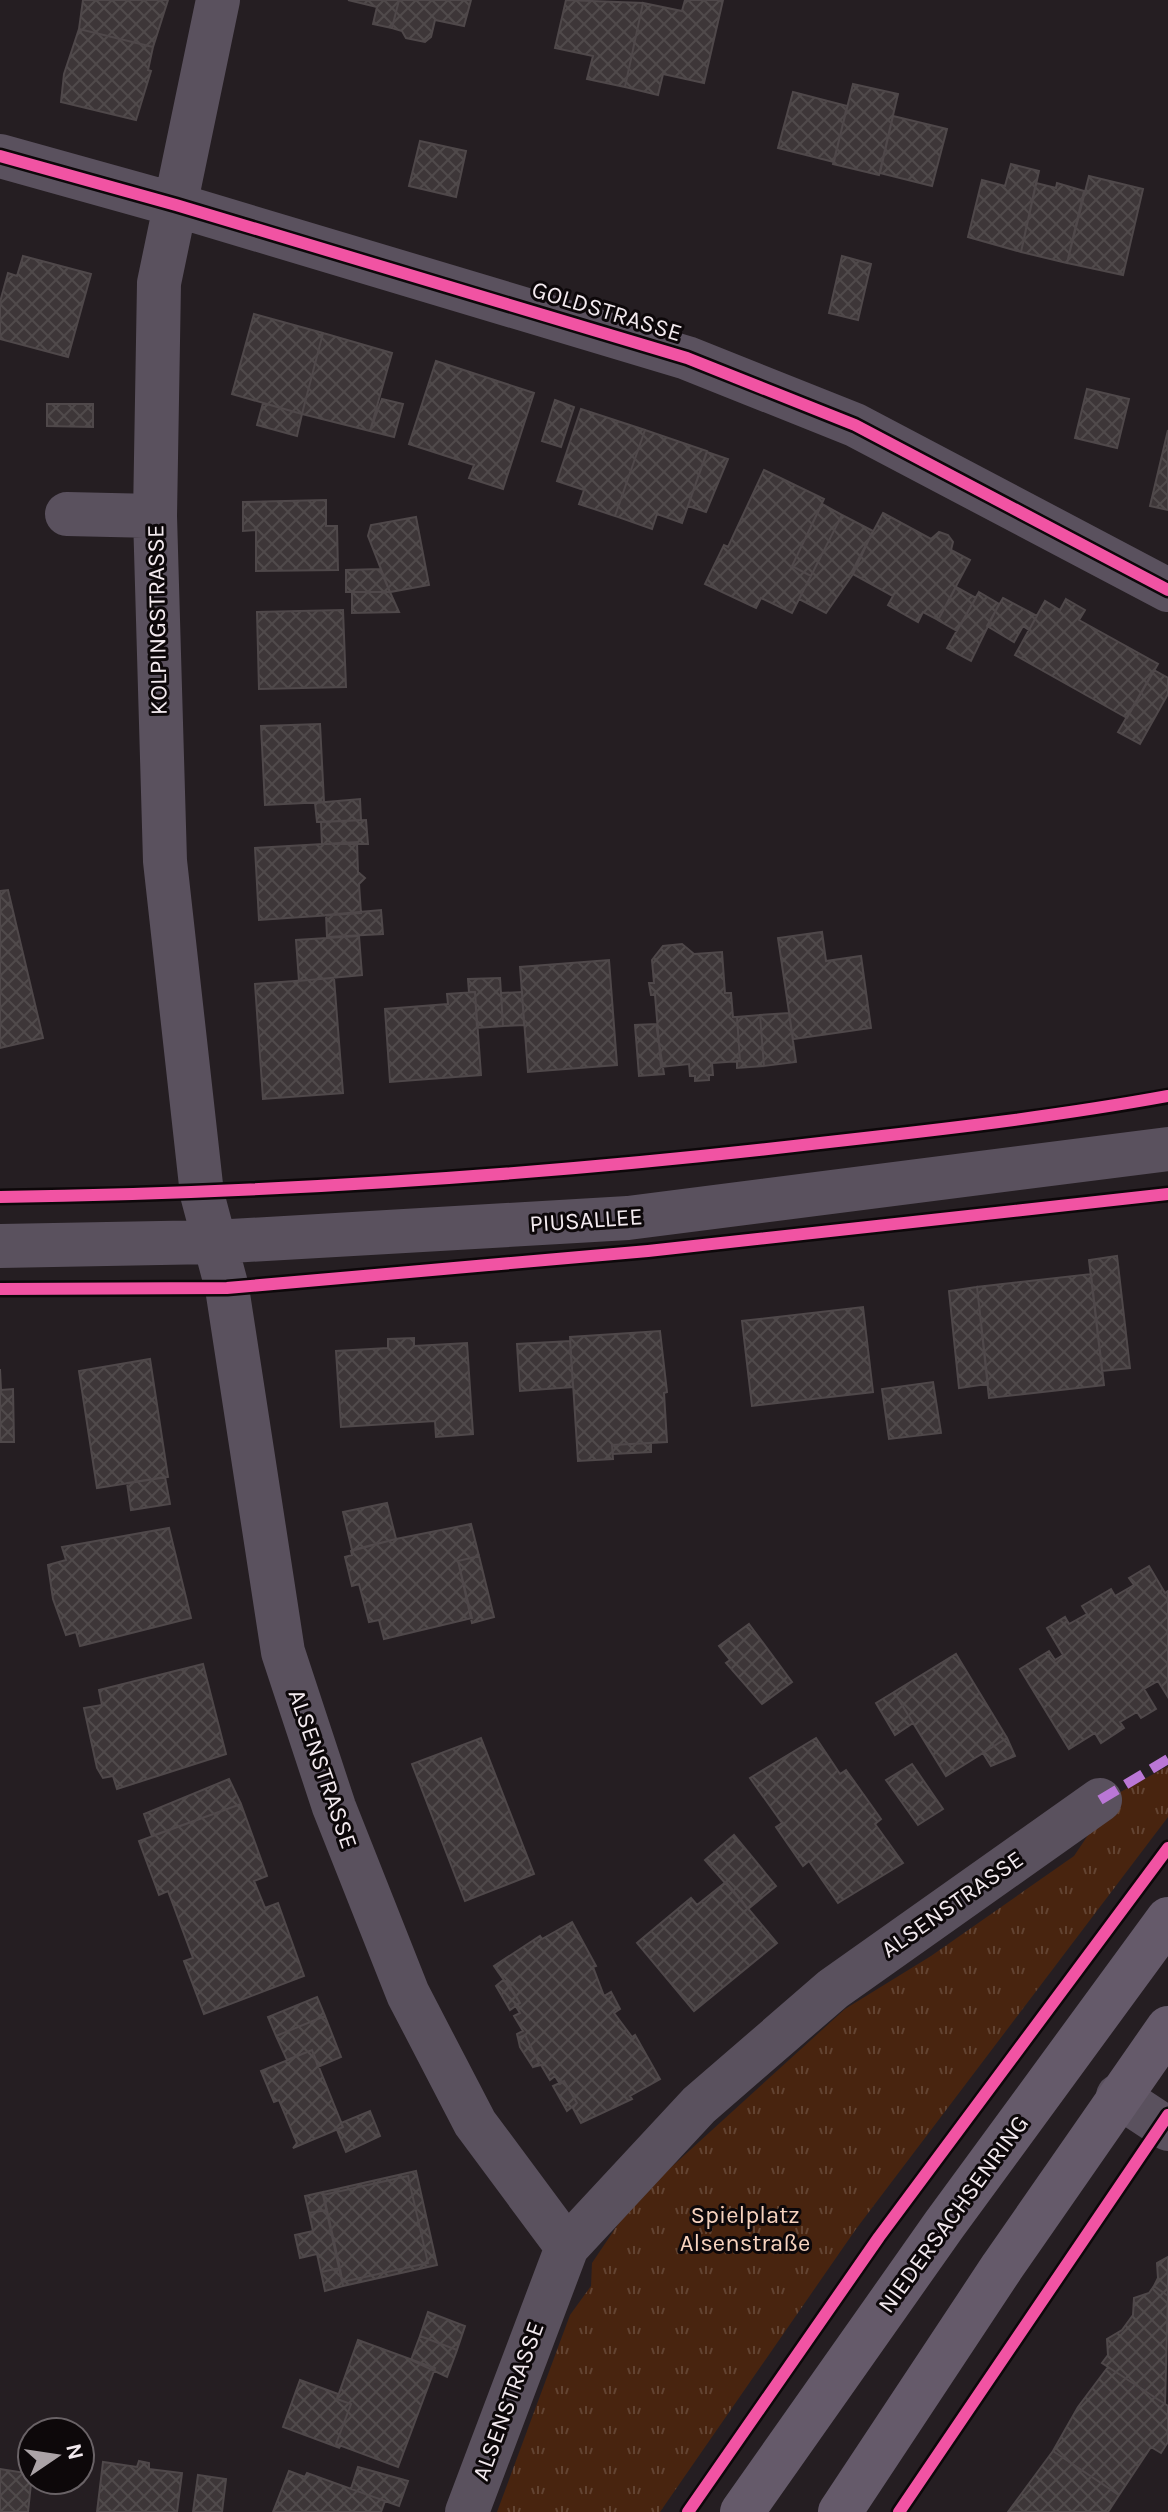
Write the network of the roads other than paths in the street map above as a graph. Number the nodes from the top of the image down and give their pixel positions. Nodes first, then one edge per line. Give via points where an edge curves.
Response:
1 (218, 0) edge
2 (0, 156) edge
3 (176, 205) junction
4 (67, 514) dead end
5 (155, 516) junction
6 (1168, 590) edge
7 (1168, 1149) edge
8 (214, 1242) junction
9 (0, 1246) edge
10 (1100, 1800) dead end
11 (1168, 1919) edge
12 (1168, 2028) edge
13 (1118, 2096) junction
14 (1168, 2129) edge
15 (567, 2247) junction
16 (467, 2512) edge
17 (742, 2512) edge
18 (840, 2512) edge

1 - 3 street, KOLPINGSTRASSE
2 - 3 street, GOLDSTRASSE
3 - 5 street, KOLPINGSTRASSE via 159,283
3 - 6 street, GOLDSTRASSE via 687,358 855,425
4 - 5 street
5 - 8 street, KOLPINGSTRASSE via 165,861 202,1194
7 - 8 street, PIUSALLEE via 628,1218
8 - 9 street, PIUSALLEE
8 - 15 street, ALSENSTRASSE via 227,1288 283,1652 334,1807 408,1994 475,2123
10 - 15 street, ALSENSTRASSE via 833,1989 699,2105
11 - 17 main road, NIEDERSACHSENRING
12 - 13 main road
13 - 14 street
13 - 18 main road
15 - 16 street, ALSENSTRASSE

